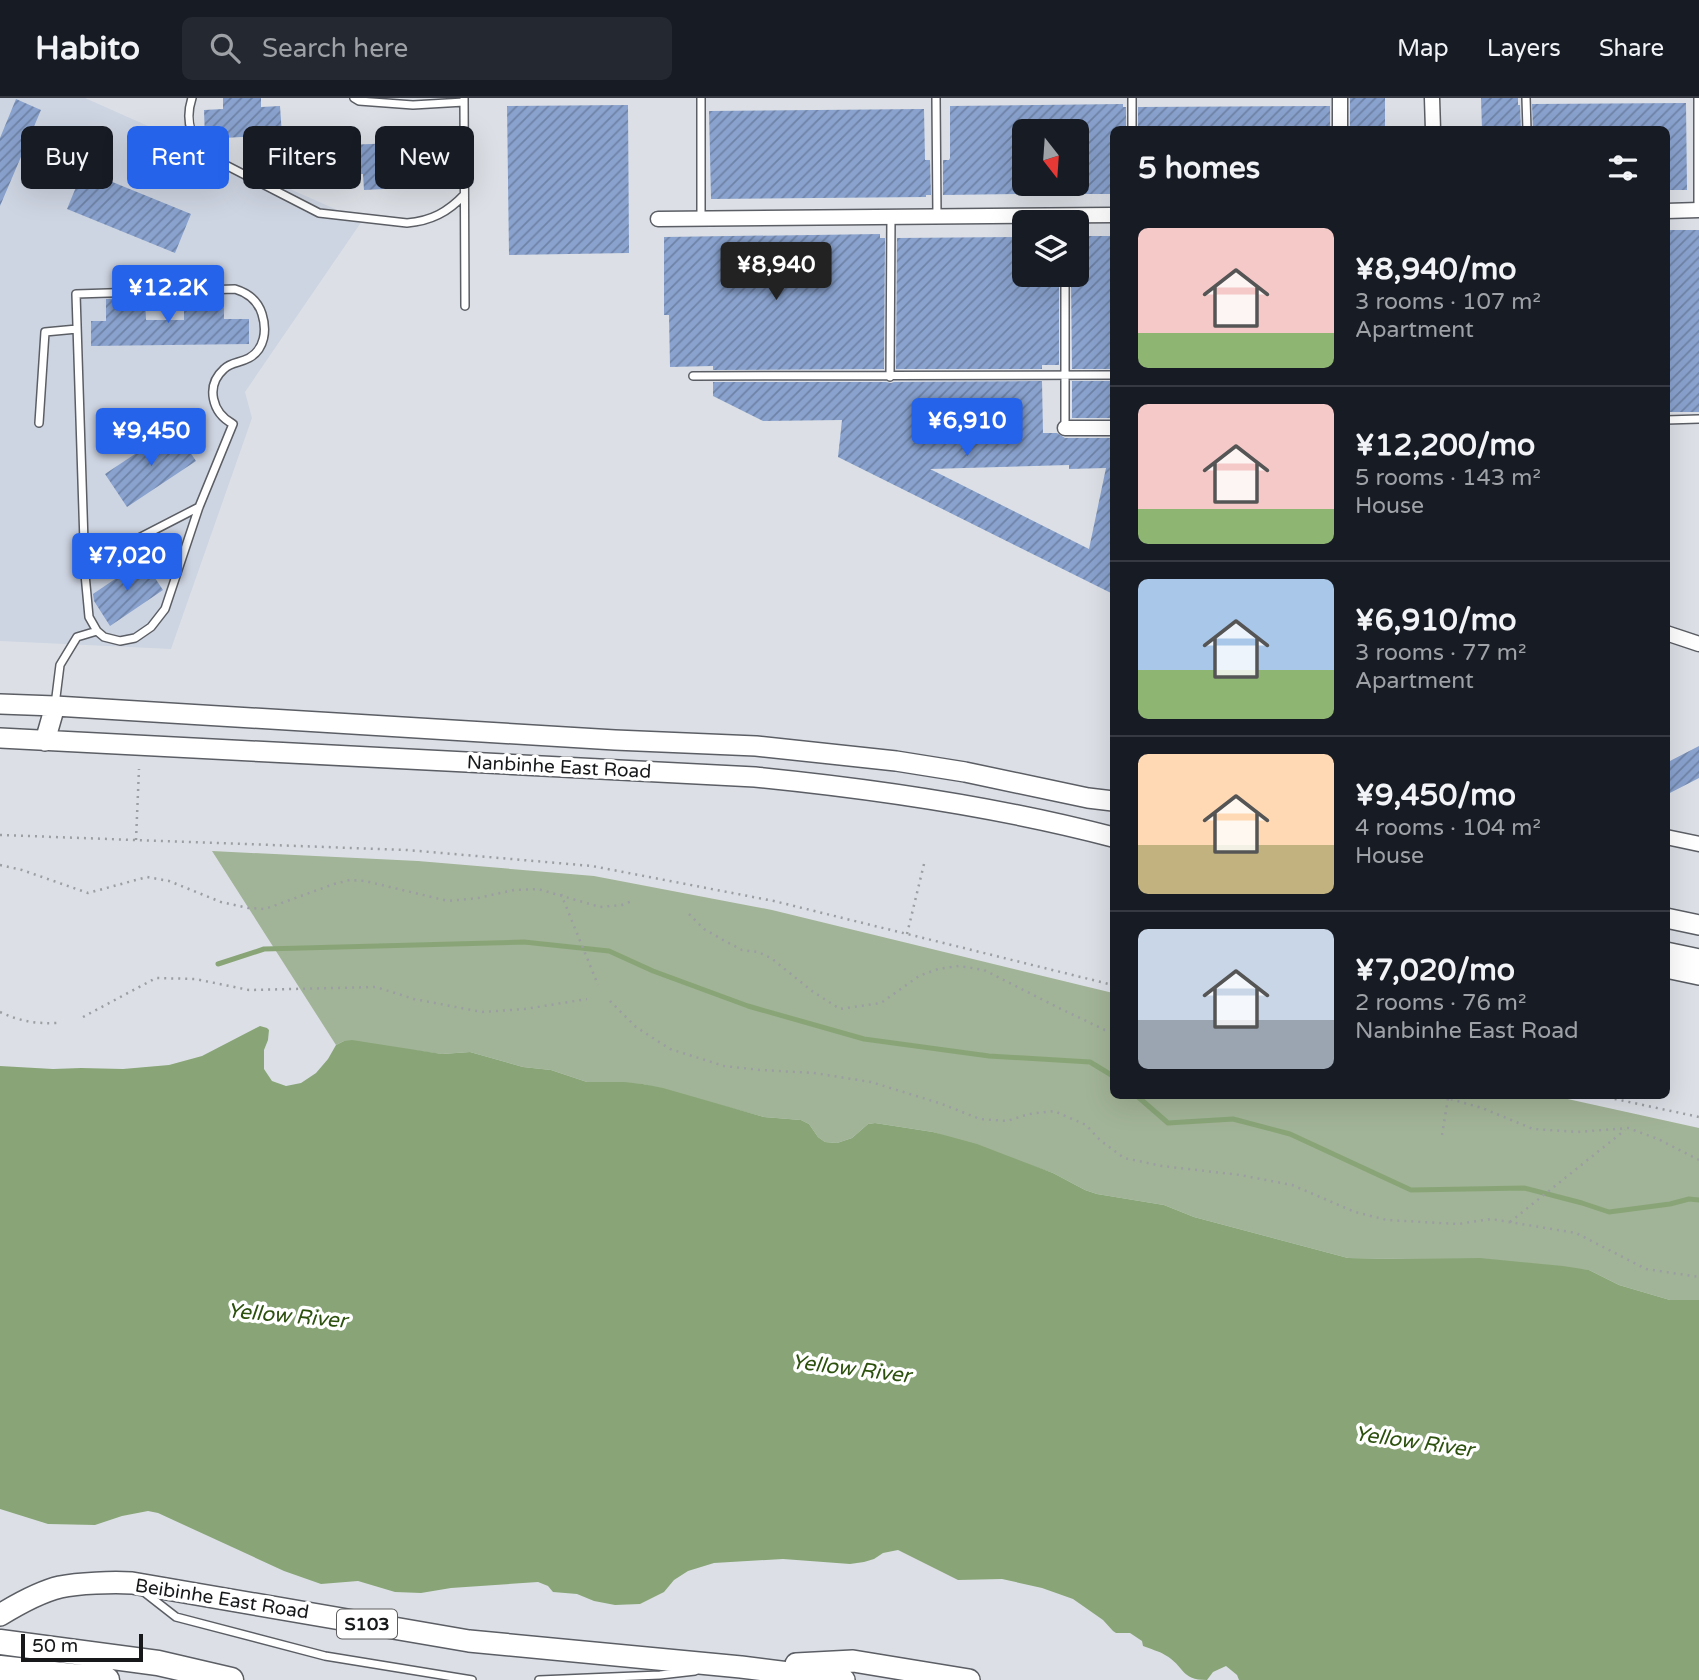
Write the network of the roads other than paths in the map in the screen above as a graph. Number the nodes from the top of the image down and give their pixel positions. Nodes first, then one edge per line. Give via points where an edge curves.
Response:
1 (192, 98) edge
2 (354, 98) edge
3 (701, 98) edge
4 (936, 98) edge
5 (1132, 98) edge
6 (1340, 98) edge
7 (1433, 98) edge
8 (1527, 98) edge
9 (1698, 98) edge
10 (464, 100) edge
11 (1132, 126) edge
12 (1340, 126) edge
13 (1433, 126) edge
14 (1527, 126) edge
15 (464, 195) junction
16 (1699, 210) edge
17 (1670, 211) edge
18 (1110, 215) edge
19 (891, 217) junction
20 (937, 217) junction
21 (1089, 217) edge
22 (1012, 218) edge
23 (659, 219) dead end
24 (701, 219) junction
25 (1065, 287) edge
26 (465, 306) dead end
27 (77, 329) junction
28 (1066, 374) junction
29 (1110, 375) edge
30 (693, 376) dead end
31 (890, 377) junction
32 (1670, 419) edge
33 (1699, 419) edge
34 (38, 423) dead end
35 (1065, 428) joint
36 (1110, 428) edge
37 (199, 507) junction
38 (85, 575) junction
39 (97, 631) junction
40 (1670, 634) edge
41 (1699, 644) edge
42 (0, 704) edge
43 (55, 706) junction
44 (0, 738) edge
45 (45, 741) junction
46 (1110, 801) edge
47 (1110, 835) edge
48 (1670, 838) edge
49 (1699, 844) edge
50 (1670, 919) edge
51 (1699, 925) edge
52 (1670, 953) edge
53 (1699, 959) edge
54 (1670, 969) edge
55 (1699, 975) edge
56 (132, 1583) junction
57 (0, 1615) edge
58 (2, 1642) edge
59 (741, 1667) junction
60 (0, 1668) edge
61 (107, 1680) edge
62 (231, 1680) edge
63 (472, 1680) edge
64 (539, 1680) edge
65 (844, 1680) edge
66 (970, 1680) edge

1 - 15 lane via 190,128 204,152 319,213 419,222 449,209
2 - 10 lane via 413,105
3 - 24 lane
4 - 20 lane
5 - 11 lane
6 - 12 street
7 - 13 street
8 - 14 lane
9 - 16 lane
10 - 15 lane
15 - 26 lane
16 - 17 street
18 - 21 street
19 - 20 street
19 - 24 street
19 - 31 lane
20 - 22 street
23 - 24 street
25 - 28 lane
27 - 34 lane via 45,332
27 - 37 lane via 76,293 228,288 248,294 259,307 265,330 262,344 249,358 227,366 213,388 217,411 233,424
27 - 38 lane
28 - 29 lane
28 - 31 lane
28 - 35 lane
30 - 31 lane
32 - 33 lane
35 - 36 street
37 - 38 lane via 102,557
37 - 39 lane via 159,619 128,641 112,640
38 - 39 lane via 89,617
39 - 43 lane via 77,637 66,656
40 - 41 street
42 - 43 main road, Nanbinhe East Road
43 - 45 main road
43 - 46 main road, Nanbinhe East Road via 826,752
44 - 45 main road, Nanbinhe East Road
45 - 47 main road, Nanbinhe East Road via 769,779 961,803
48 - 49 street
50 - 51 main road
52 - 53 main road
54 - 55 main road
56 - 57 main road, Beibinhe East Road / S103 via 60,1587
56 - 59 main road, Beibinhe East Road / S103 via 469,1641
56 - 63 lane via 176,1617 325,1656
58 - 62 highway via 158,1664
59 - 64 lane
59 - 65 main road, Beibinhe East Road / S103
59 - 66 main road, Beibinhe East Road / S103 via 853,1661
60 - 61 highway

